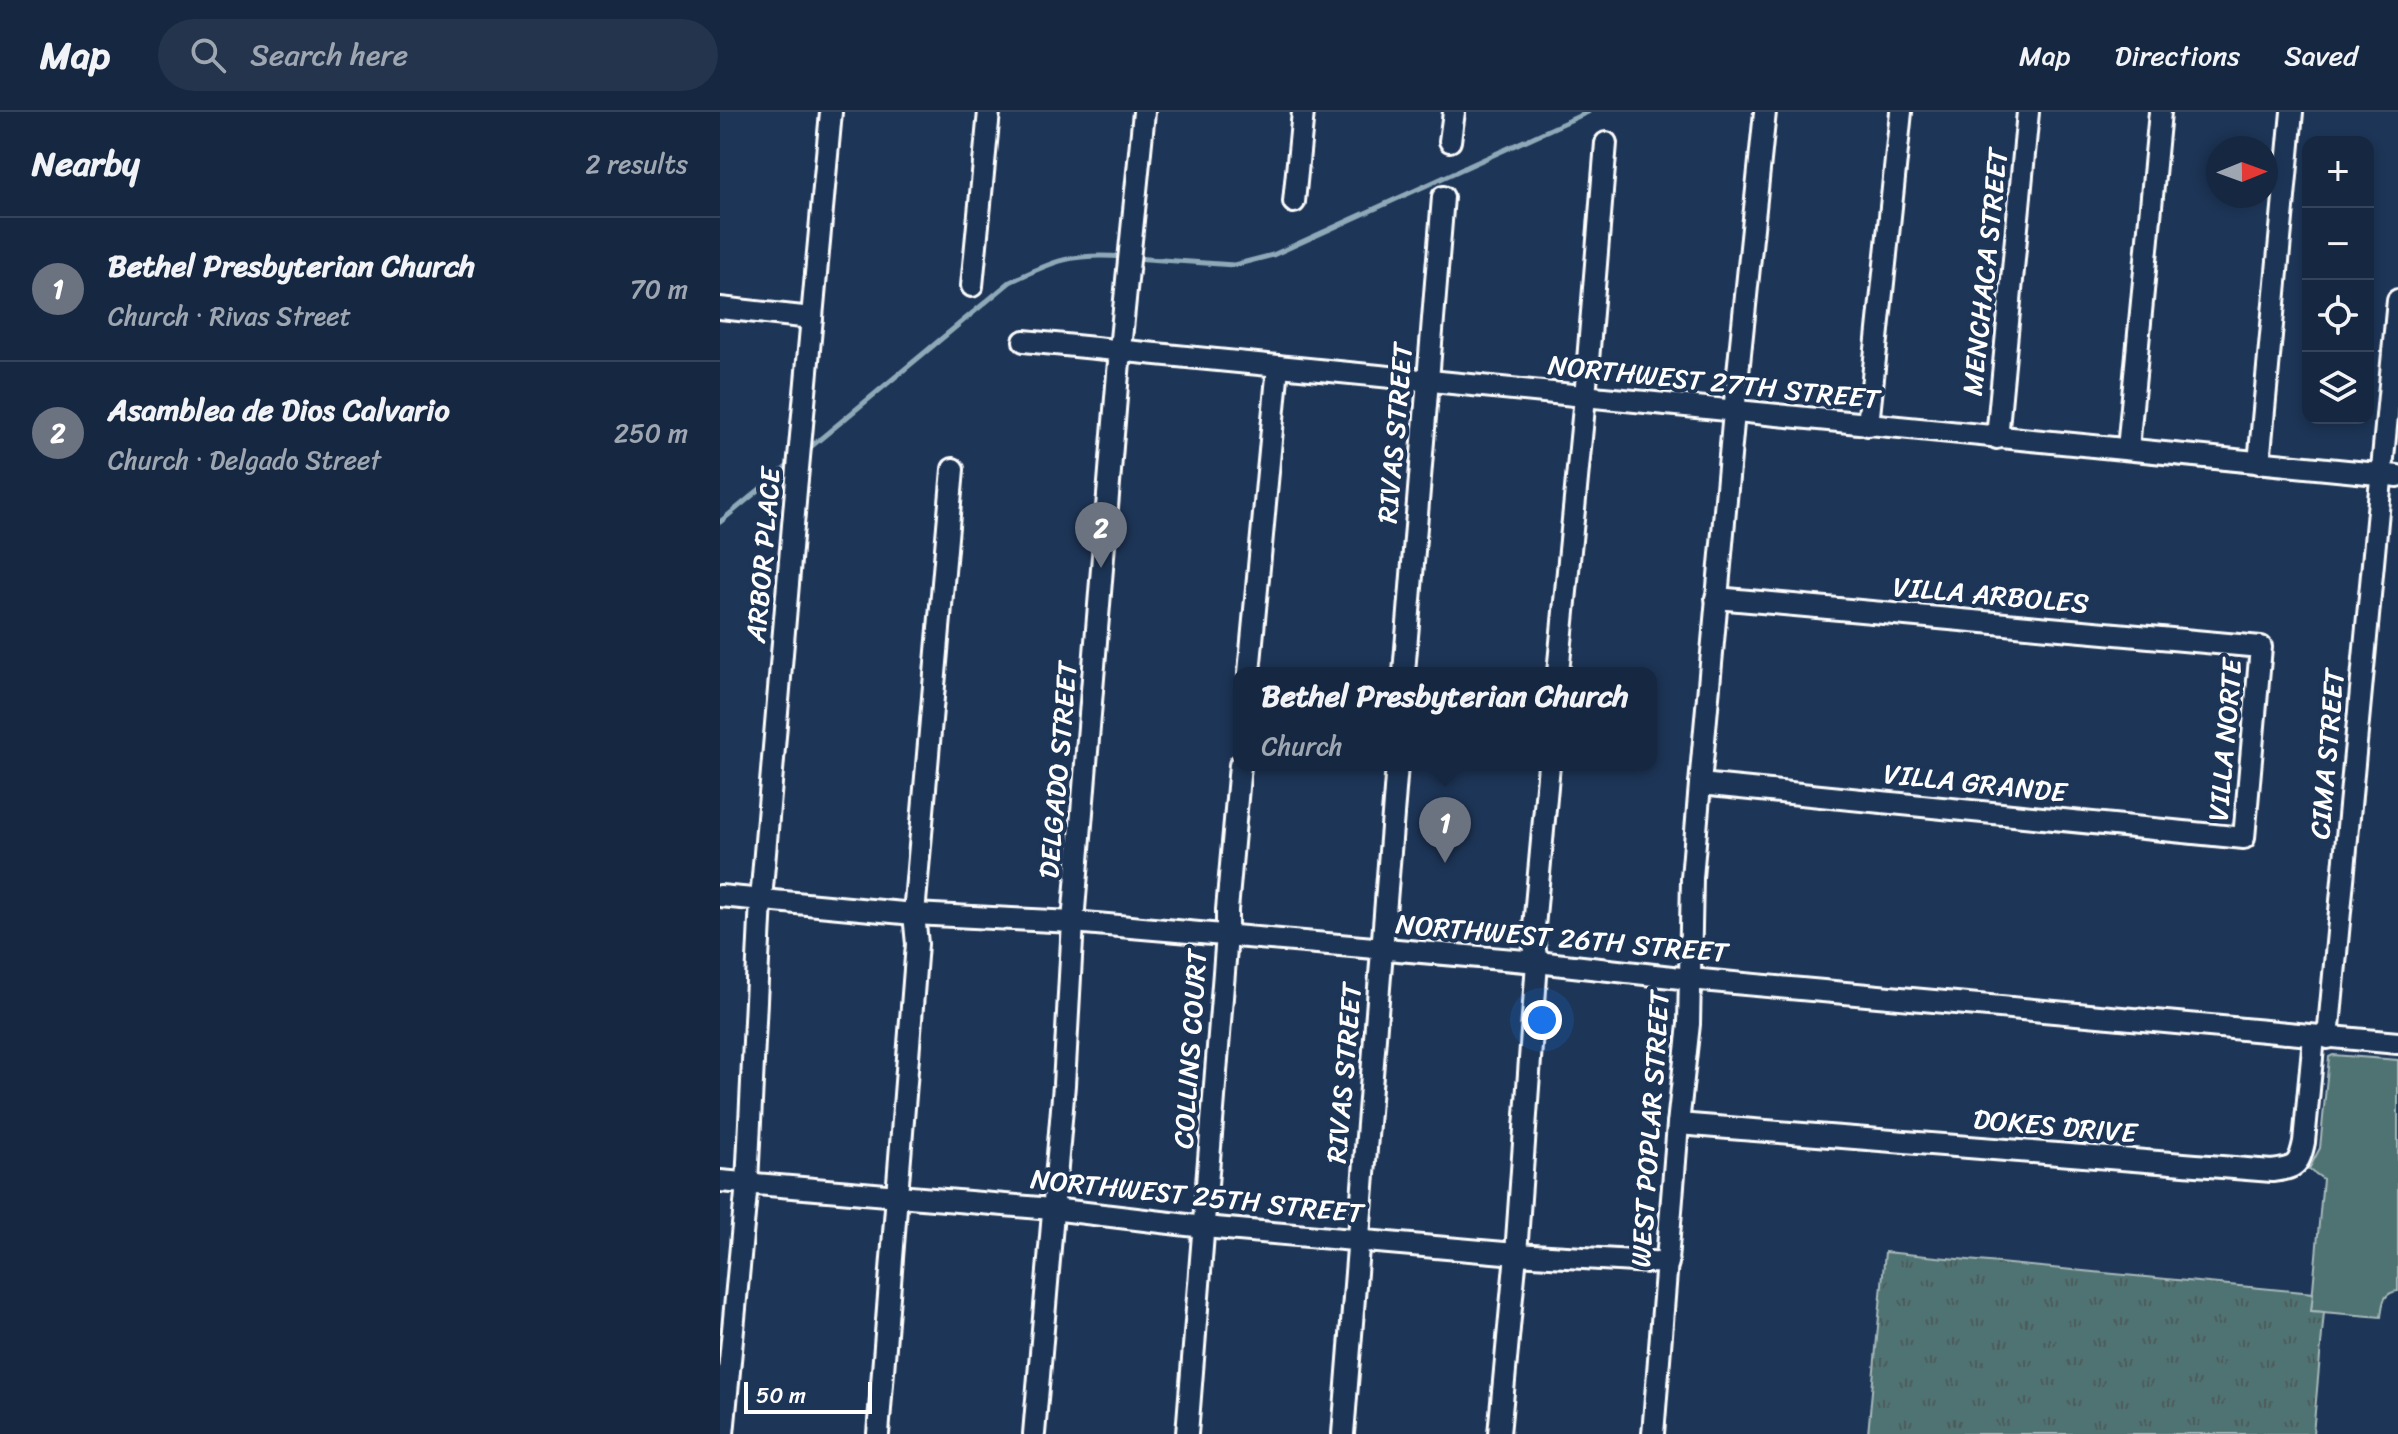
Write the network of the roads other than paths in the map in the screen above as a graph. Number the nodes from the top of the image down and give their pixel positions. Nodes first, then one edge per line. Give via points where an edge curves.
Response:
1 (831, 112) edge
2 (989, 112) edge
3 (1144, 112) edge
4 (1303, 112) edge
5 (1454, 112) edge
6 (1765, 112) edge
7 (1901, 112) edge
8 (2028, 112) edge
9 (2160, 112) edge
10 (2292, 112) edge
11 (1450, 141) dead end
12 (1606, 143) dead end
13 (1443, 197) dead end
14 (1294, 202) dead end
15 (972, 286) dead end
16 (2398, 300) edge
17 (720, 308) edge
18 (812, 318) junction
19 (1024, 341) dead end
20 (1120, 349) junction
21 (1278, 366) junction
22 (1427, 381) junction
23 (1585, 397) junction
24 (1734, 412) junction
25 (1868, 425) junction
26 (1997, 438) junction
27 (2128, 449) junction
28 (2259, 463) junction
29 (953, 469) dead end
30 (2390, 476) edge
31 (1716, 598) junction
32 (2261, 647) joint
33 (1250, 667) edge
34 (1404, 667) edge
35 (1559, 667) edge
36 (1239, 771) edge
37 (1397, 771) edge
38 (1548, 771) edge
39 (1700, 784) junction
40 (2244, 838) joint
41 (720, 896) edge
42 (761, 900) junction
43 (914, 914) junction
44 (1073, 922) junction
45 (1227, 935) junction
46 (1383, 950) junction
47 (1537, 962) junction
48 (1690, 979) junction
49 (2321, 1037) junction
50 (2398, 1043) edge
51 (1678, 1124) junction
52 (720, 1181) edge
53 (747, 1183) junction
54 (899, 1197) junction
55 (1052, 1209) junction
56 (1204, 1227) junction
57 (1357, 1240) junction
58 (1516, 1254) junction
59 (1668, 1263) junction
60 (723, 1434) edge
61 (878, 1434) edge
62 (1034, 1434) edge
63 (1187, 1434) edge
64 (1343, 1434) edge
65 (1499, 1434) edge
66 (1653, 1434) edge

1 - 18 street, ARBOR PLACE
2 - 15 street
3 - 20 street, DELGADO STREET
4 - 14 street
5 - 11 street
6 - 24 street, WEST POPLAR STREET
7 - 25 street
8 - 26 street, MENCHACA STREET
9 - 27 street
10 - 28 street
12 - 23 street
13 - 22 street, RIVAS STREET
16 - 30 street, CIMA STREET
17 - 18 street
18 - 42 street, ARBOR PLACE
19 - 20 street, NORTHWEST 27TH STREET
20 - 21 street, NORTHWEST 27TH STREET
20 - 44 street, DELGADO STREET
21 - 22 street, NORTHWEST 27TH STREET
21 - 33 street
22 - 23 street, NORTHWEST 27TH STREET
22 - 34 street, RIVAS STREET
23 - 24 street, NORTHWEST 27TH STREET
23 - 35 street
24 - 25 street, NORTHWEST 27TH STREET
24 - 31 street, WEST POPLAR STREET
25 - 26 street, NORTHWEST 27TH STREET
26 - 27 street, NORTHWEST 27TH STREET
27 - 28 street, NORTHWEST 27TH STREET
28 - 30 street, NORTHWEST 27TH STREET
29 - 43 street
30 - 49 street, CIMA STREET
31 - 32 street, VILLA ARBOLES
31 - 39 street, WEST POPLAR STREET
32 - 40 street, VILLA NORTE
36 - 45 street, COLLINS COURT
37 - 46 street, RIVAS STREET
38 - 47 street via 1533,938
39 - 40 street, VILLA GRANDE
39 - 48 street, WEST POPLAR STREET
41 - 42 street, NORTHWEST 26TH STREET
42 - 43 street, NORTHWEST 26TH STREET
42 - 53 street, ARBOR PLACE
43 - 44 street, NORTHWEST 26TH STREET
43 - 54 street via 917,944
44 - 45 street, NORTHWEST 26TH STREET
44 - 55 street, DELGADO STREET
45 - 46 street, NORTHWEST 26TH STREET
45 - 56 street, COLLINS COURT
46 - 47 street, NORTHWEST 26TH STREET
46 - 57 street, RIVAS STREET
47 - 48 street, NORTHWEST 26TH STREET
47 - 58 street
48 - 49 street, NORTHWEST 26TH STREET
48 - 51 street, WEST POPLAR STREET
49 - 50 street, NORTHWEST 26TH STREET
49 - 51 street, DOKES DRIVE via 2301,1156 2296,1165 2272,1171
51 - 59 street, WEST POPLAR STREET
52 - 53 street, NORTHWEST 25TH STREET
53 - 54 street, NORTHWEST 25TH STREET
53 - 60 street, ARBOR PLACE
54 - 55 street, NORTHWEST 25TH STREET
54 - 61 street
55 - 56 street, NORTHWEST 25TH STREET
55 - 62 street, DELGADO STREET
56 - 57 street, NORTHWEST 25TH STREET
56 - 63 street, COLLINS COURT
57 - 58 street, NORTHWEST 25TH STREET
57 - 64 street, RIVAS STREET
58 - 59 street, NORTHWEST 25TH STREET
58 - 65 street
59 - 66 street, WEST POPLAR STREET

